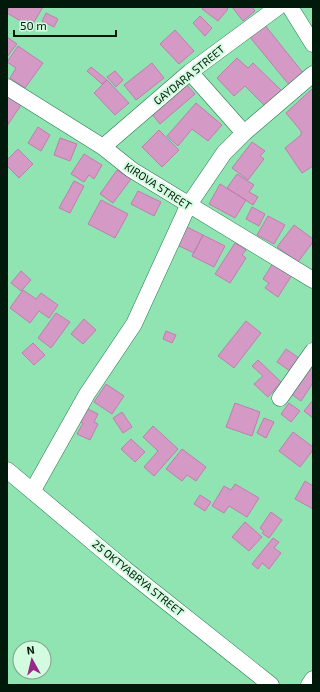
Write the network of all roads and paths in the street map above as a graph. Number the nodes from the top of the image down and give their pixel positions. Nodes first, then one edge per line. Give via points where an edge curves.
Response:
1 (278, 7) edge
2 (290, 7) edge
3 (313, 44) edge
4 (190, 72) junction
5 (313, 74) edge
6 (7, 86) edge
7 (244, 133) junction
8 (103, 147) junction
9 (188, 206) junction
10 (313, 280) edge
11 (313, 352) edge
12 (280, 398) dead end
13 (7, 470) edge
14 (33, 490) junction
15 (313, 679) edge
16 (270, 685) edge
17 (309, 685) edge

1 - 4 street, GAYDARA STREET
2 - 3 street
4 - 7 street
4 - 8 street, GAYDARA STREET
5 - 7 street
6 - 8 street, KIROVA STREET
7 - 9 street via 224,153
8 - 9 street, KIROVA STREET via 132,170
9 - 10 street, KIROVA STREET
9 - 14 street via 134,324 87,394
11 - 12 street
13 - 14 street, 25 OKTYABRYA STREET
14 - 16 street, 25 OKTYABRYA STREET via 125,569
15 - 17 street

